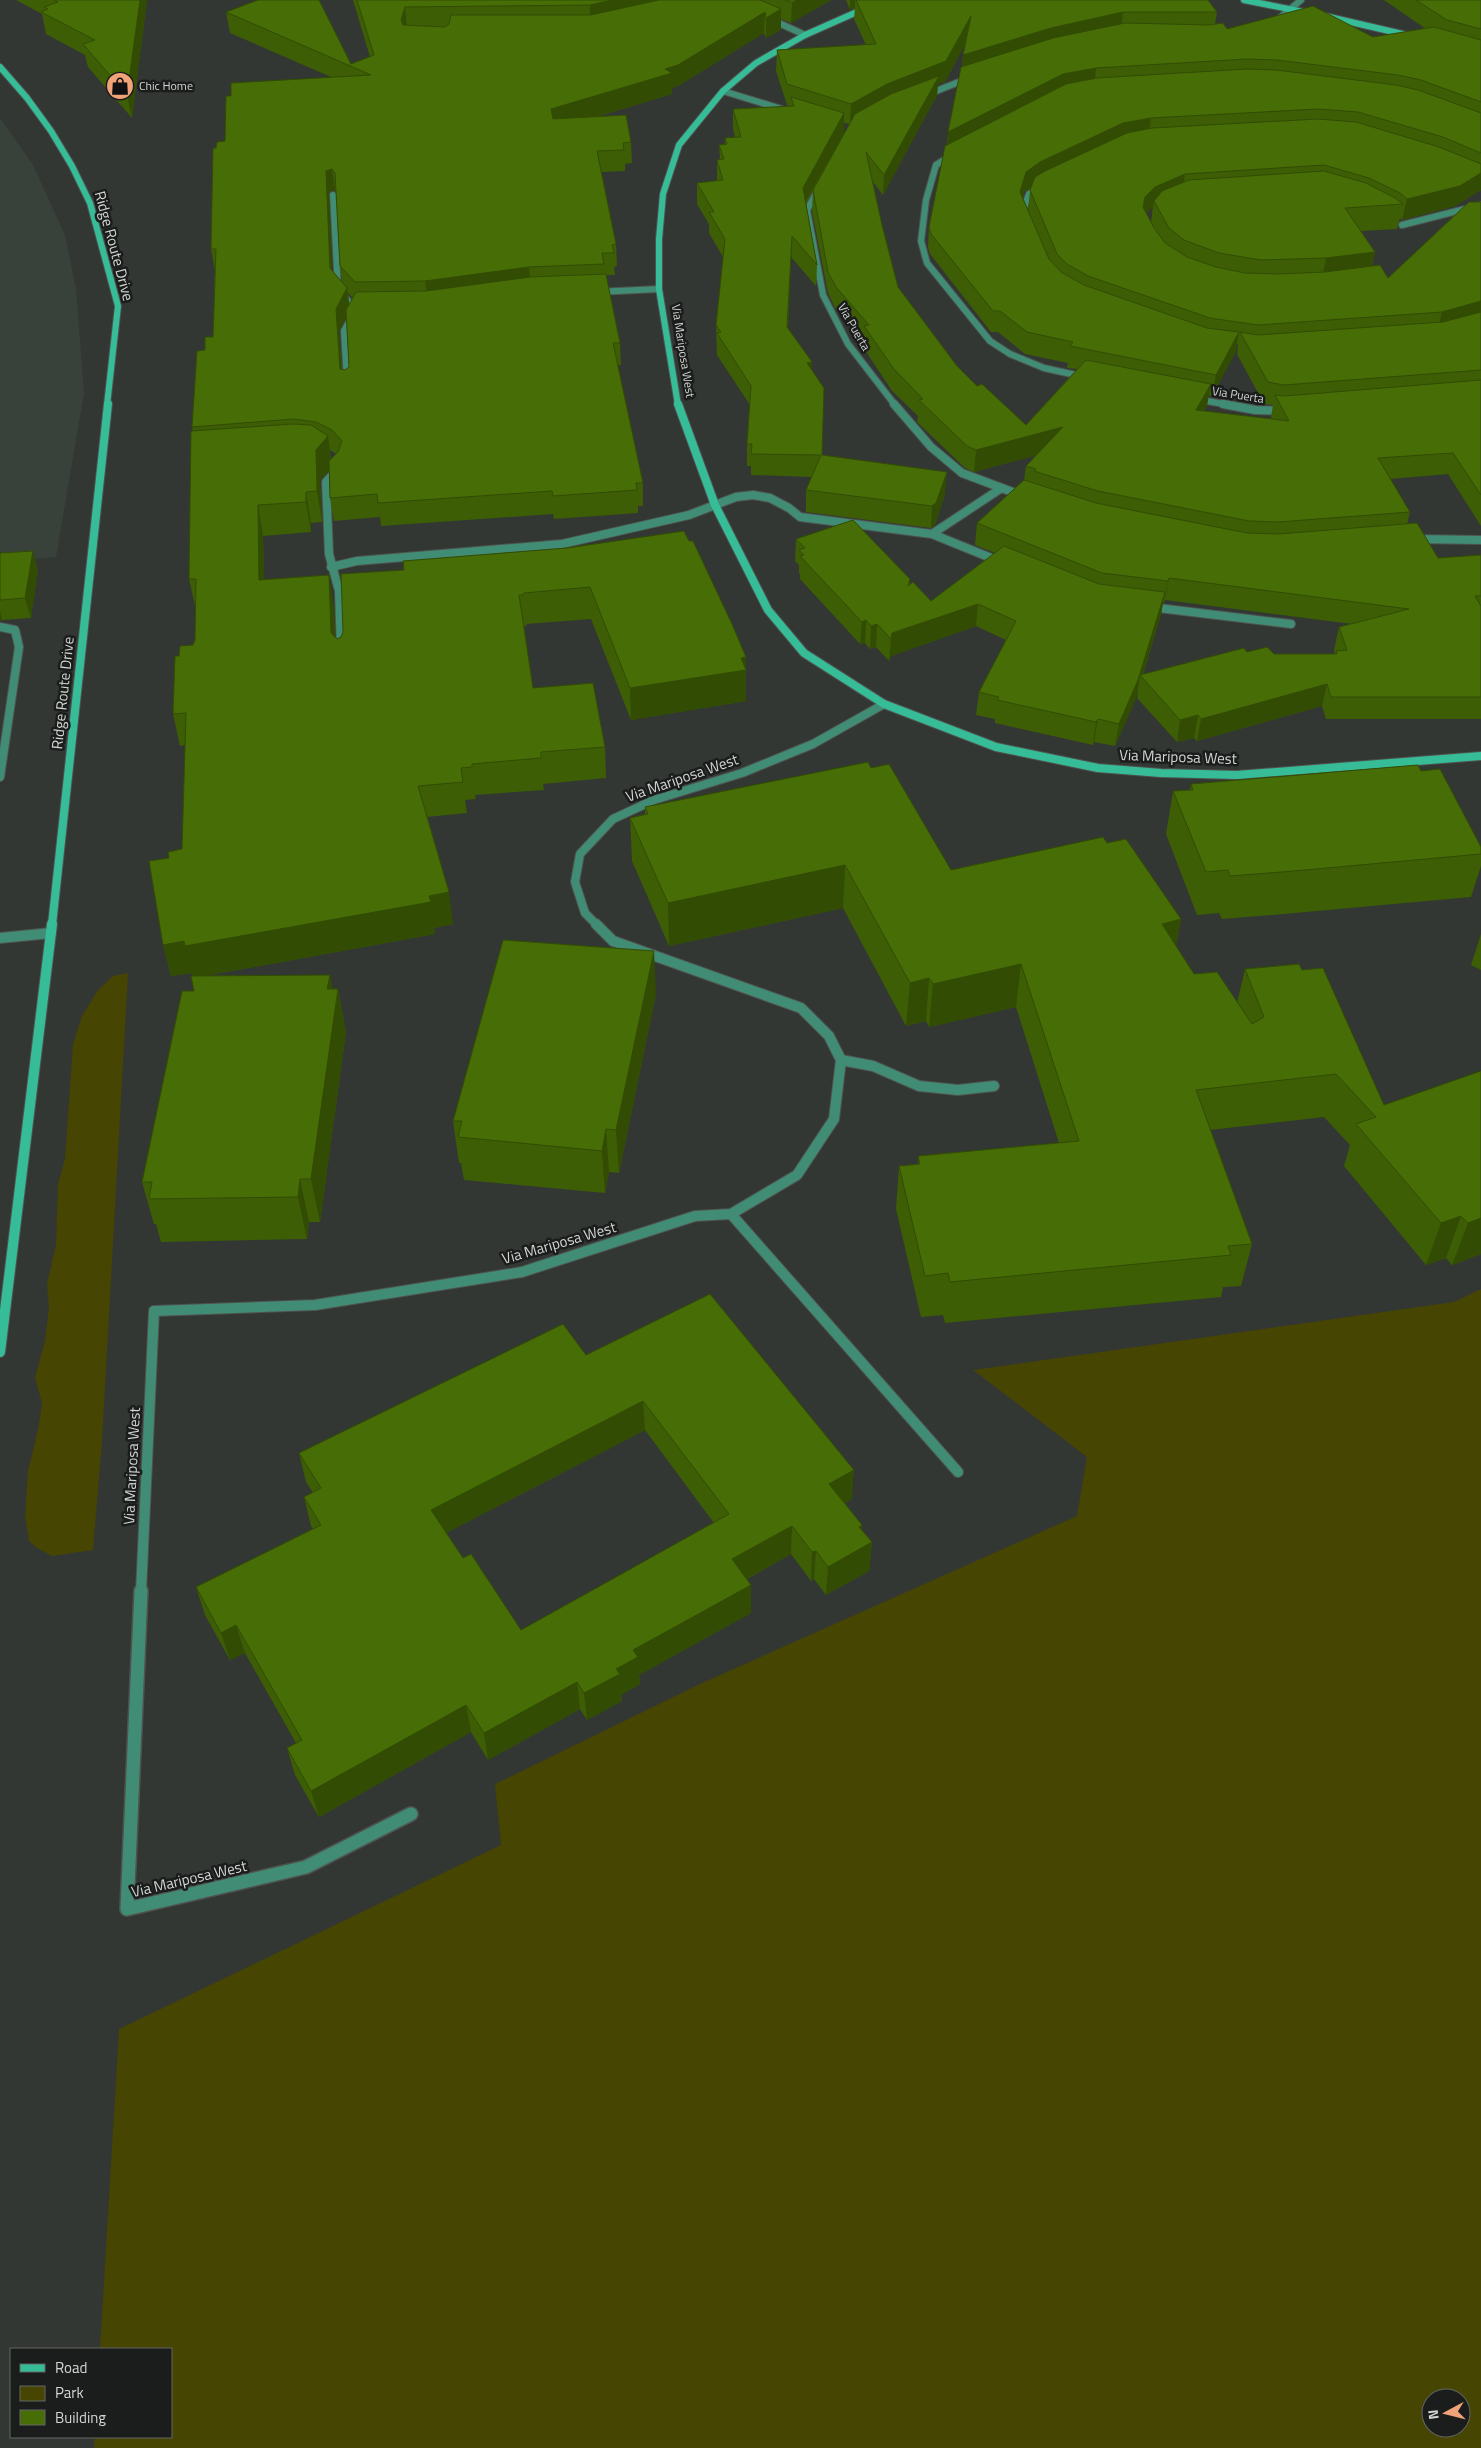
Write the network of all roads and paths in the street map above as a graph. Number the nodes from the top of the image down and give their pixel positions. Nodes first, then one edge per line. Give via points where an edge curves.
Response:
1 (884, 0) edge
2 (1244, 0) edge
3 (1301, 0) edge
4 (1291, 9) junction
5 (763, 16) edge
6 (1266, 26) edge
7 (805, 34) junction
8 (1414, 37) edge
9 (0, 67) edge
10 (976, 76) edge
11 (723, 91) junction
12 (918, 98) edge
13 (796, 113) edge
14 (962, 150) edge
15 (824, 178) edge
16 (1049, 183) edge
17 (333, 195) edge
18 (1481, 205) edge
19 (1026, 219) edge
20 (1406, 233) dead end
21 (659, 289) junction
22 (590, 292) edge
23 (365, 308) edge
24 (356, 309) junction
25 (1091, 378) edge
26 (347, 388) edge
27 (1185, 397) edge
28 (1290, 411) edge
29 (335, 461) edge
30 (1000, 489) junction
31 (1028, 498) edge
32 (715, 505) junction
33 (932, 534) junction
34 (1408, 540) edge
35 (1481, 540) edge
36 (1006, 564) edge
37 (331, 567) junction
38 (1136, 605) edge
39 (1291, 624) dead end
40 (0, 627) edge
41 (342, 664) edge
42 (884, 704) junction
43 (1481, 756) edge
44 (0, 777) edge
45 (51, 933) junction
46 (0, 938) edge
47 (841, 1060) junction
48 (994, 1086) dead end
49 (731, 1214) junction
50 (0, 1352) edge
51 (958, 1472) dead end
52 (411, 1814) dead end

1 - 7 street, Via Mariposa West
2 - 4 street
3 - 4 street
4 - 6 street via 1275,23
4 - 8 street
5 - 7 street
7 - 11 street, Via Mariposa West via 756,63
9 - 45 street, Ridge Route Drive via 43,118 84,189 118,306
10 - 12 street
11 - 13 street
11 - 21 street, Via Mariposa West via 679,145 663,194
14 - 25 street via 936,165 926,200 921,241 927,264 990,341 1010,354 1044,368
15 - 30 street, Via Puerta via 807,210 823,295 848,344 931,447 962,473
16 - 19 street via 1029,194 1023,211
17 - 24 street via 338,290
18 - 20 street via 1400,223
21 - 22 street
21 - 32 street, Via Mariposa West via 677,402
23 - 24 street
24 - 26 street via 344,331
27 - 28 street, Via Puerta via 1255,410
29 - 37 street via 339,465 337,472 326,482
30 - 31 street, Via Puerta
30 - 33 street
32 - 33 street via 753,495 770,498 800,517
32 - 37 street via 689,515 562,544 357,561
32 - 42 street, Via Mariposa West via 768,610 804,653
33 - 36 street
34 - 35 street
37 - 41 street via 339,591
38 - 39 street
40 - 44 street via 15,630 19,648
42 - 43 street, Via Mariposa West via 996,746 1098,768 1237,775
42 - 47 street, Via Mariposa West via 813,744 742,773 654,800 613,819 580,854 575,882 585,913 613,941 801,1008 828,1036
45 - 46 street
45 - 50 street, Ridge Route Drive
47 - 48 street via 873,1066 919,1086 958,1090
47 - 49 street, Via Mariposa West via 834,1119 797,1175
49 - 51 street
49 - 52 street, Via Mariposa West via 695,1216 522,1272 315,1305 154,1311 127,1909 306,1867

